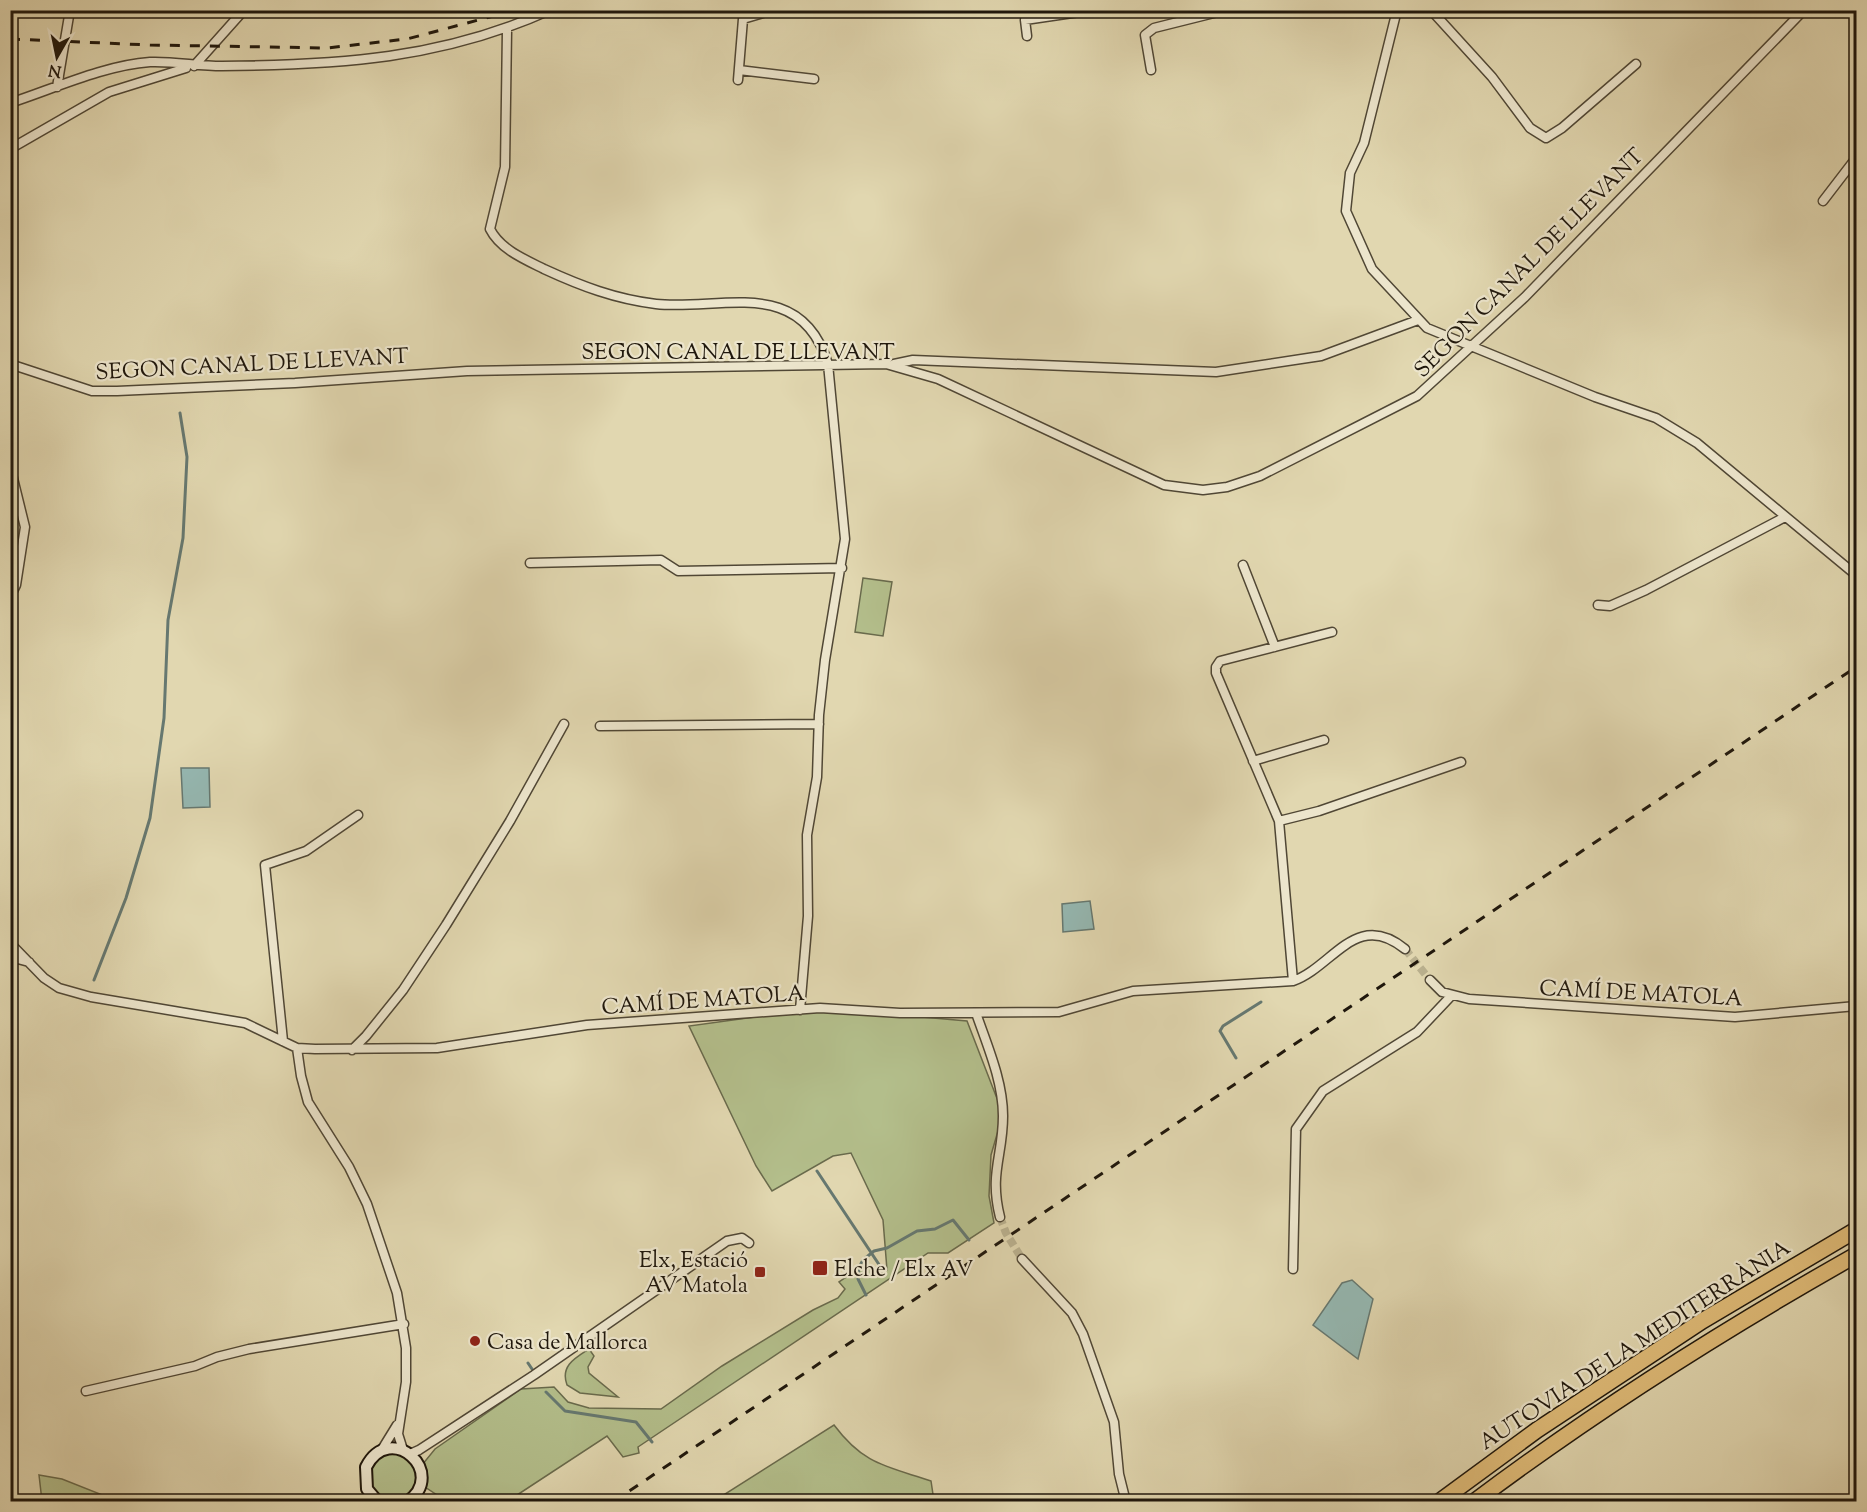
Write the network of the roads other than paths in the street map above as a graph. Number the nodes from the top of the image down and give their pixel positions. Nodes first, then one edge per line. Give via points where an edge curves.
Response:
1 (70, 10) edge
2 (244, 10) edge
3 (550, 10) edge
4 (763, 10) edge
5 (1093, 10) edge
6 (1226, 10) edge
7 (1397, 10) edge
8 (1431, 10) edge
9 (1804, 10) edge
10 (1851, 10) edge
11 (1857, 13) edge
12 (507, 30) junction
13 (1027, 36) dead end
14 (1636, 64) dead end
15 (194, 66) junction
16 (1151, 70) dead end
17 (814, 79) dead end
18 (57, 87) junction
19 (10, 103) edge
20 (10, 149) edge
21 (1857, 158) edge
22 (1823, 201) dead end
23 (1418, 320) junction
24 (1470, 348) junction
25 (10, 364) edge
26 (828, 364) junction
27 (890, 365) junction
28 (10, 466) edge
29 (1785, 517) junction
30 (530, 563) dead end
31 (1243, 565) dead end
32 (842, 568) junction
33 (1857, 575) edge
34 (10, 597) edge
35 (1598, 605) dead end
36 (1332, 632) dead end
37 (1275, 647) junction
38 (564, 724) dead end
39 (819, 724) junction
40 (600, 726) dead end
41 (1324, 740) dead end
42 (1253, 761) junction
43 (1461, 762) dead end
44 (358, 815) dead end
45 (1279, 821) junction
46 (10, 944) edge
47 (1405, 949) tunnel mouth
48 (10, 957) edge
49 (32, 964) junction
50 (1430, 980) tunnel mouth
51 (1293, 981) junction
52 (1452, 995) junction
53 (1857, 1006) edge
54 (800, 1010) junction
55 (976, 1013) junction
56 (283, 1041) junction
57 (297, 1048) junction
58 (352, 1050) junction
59 (1000, 1216) tunnel mouth
60 (1857, 1230) edge
61 (749, 1243) dead end
62 (1857, 1255) edge
63 (1022, 1259) tunnel mouth
64 (1293, 1269) dead end
65 (404, 1324) junction
66 (86, 1391) dead end
67 (399, 1422) junction
68 (430, 1441) junction
69 (381, 1451) junction
70 (406, 1452) junction
71 (418, 1464) junction
72 (1119, 1474) junction
73 (369, 1497) edge
74 (378, 1502) edge
75 (407, 1502) edge
76 (1121, 1502) edge
77 (1126, 1502) edge
78 (1439, 1502) edge
79 (1474, 1502) edge

1 - 18 street
2 - 15 street
3 - 12 street
4 - 17 street via 743,19 739,75
5 - 13 street via 1025,20
6 - 16 street via 1154,28 1145,35
7 - 23 street via 1364,143 1350,167 1347,211 1372,269
8 - 14 street via 1492,77 1530,128 1546,138
9 - 24 street, SEGON CANAL DE LLEVANT via 1525,297
10 - 11 street
12 - 15 street via 389,58 319,65
12 - 26 street via 505,167 490,229 496,241 582,287 621,299 660,304 765,303 802,322 820,344
15 - 18 street via 149,62
15 - 20 street via 108,92
18 - 19 street
21 - 22 street
23 - 24 street
23 - 27 street via 1321,356 1216,372 913,360
24 - 27 street, SEGON CANAL DE LLEVANT via 1417,396 1260,476 1227,488 1203,490 1164,485 938,379
24 - 29 street via 1656,418 1697,443
25 - 26 street, SEGON CANAL DE LLEVANT via 92,391 467,371
26 - 27 street, SEGON CANAL DE LLEVANT
26 - 32 street via 845,520
28 - 34 street via 25,527 16,585
29 - 33 street
29 - 35 street via 1647,590 1610,606
30 - 32 street via 661,560 678,571
31 - 37 street
32 - 39 street via 825,660
36 - 37 street
37 - 42 street via 1220,661 1216,667
38 - 58 street via 446,925 403,990
39 - 40 street
39 - 54 street via 817,777 807,835 808,916
41 - 42 street
42 - 45 street
43 - 45 street
44 - 56 street via 306,851 265,865
45 - 51 street
46 - 49 street, CAMÍ DE MATOLA
47 - 51 street, CAMÍ DE MATOLA via 1390,938 1354,938 1305,977
48 - 49 street
49 - 56 street, CAMÍ DE MATOLA via 59,988 90,997 245,1023
50 - 52 street, CAMÍ DE MATOLA via 1434,987
51 - 55 street, CAMÍ DE MATOLA via 1133,991 1059,1012
52 - 53 street, CAMÍ DE MATOLA via 1488,1001 1735,1017
52 - 64 street via 1417,1032 1323,1091 1296,1129
54 - 55 street, CAMÍ DE MATOLA
54 - 58 street, CAMÍ DE MATOLA via 587,1025 437,1048
55 - 59 street via 990,1053 1003,1114 994,1182
56 - 57 street, CAMÍ DE MATOLA
57 - 58 street, CAMÍ DE MATOLA
57 - 65 street via 308,1102 367,1204
60 - 78 highway, AUTOVIA DE LA MEDITERRÀNIA via 1692,1328 1537,1430
61 - 68 street via 742,1238 727,1241
62 - 79 highway, AUTOVIA DE LA MEDITERRÀNIA via 1599,1413
63 - 72 street via 1080,1327 1114,1422
65 - 66 street via 249,1349
65 - 67 street via 407,1367
67 - 69 street
67 - 70 street via 398,1439
68 - 70 street
68 - 71 street
69 - 70 main road
69 - 73 main road via 366,1467 364,1482
70 - 71 main road
71 - 75 main road via 420,1486
72 - 76 street
72 - 77 street
73 - 74 main road

